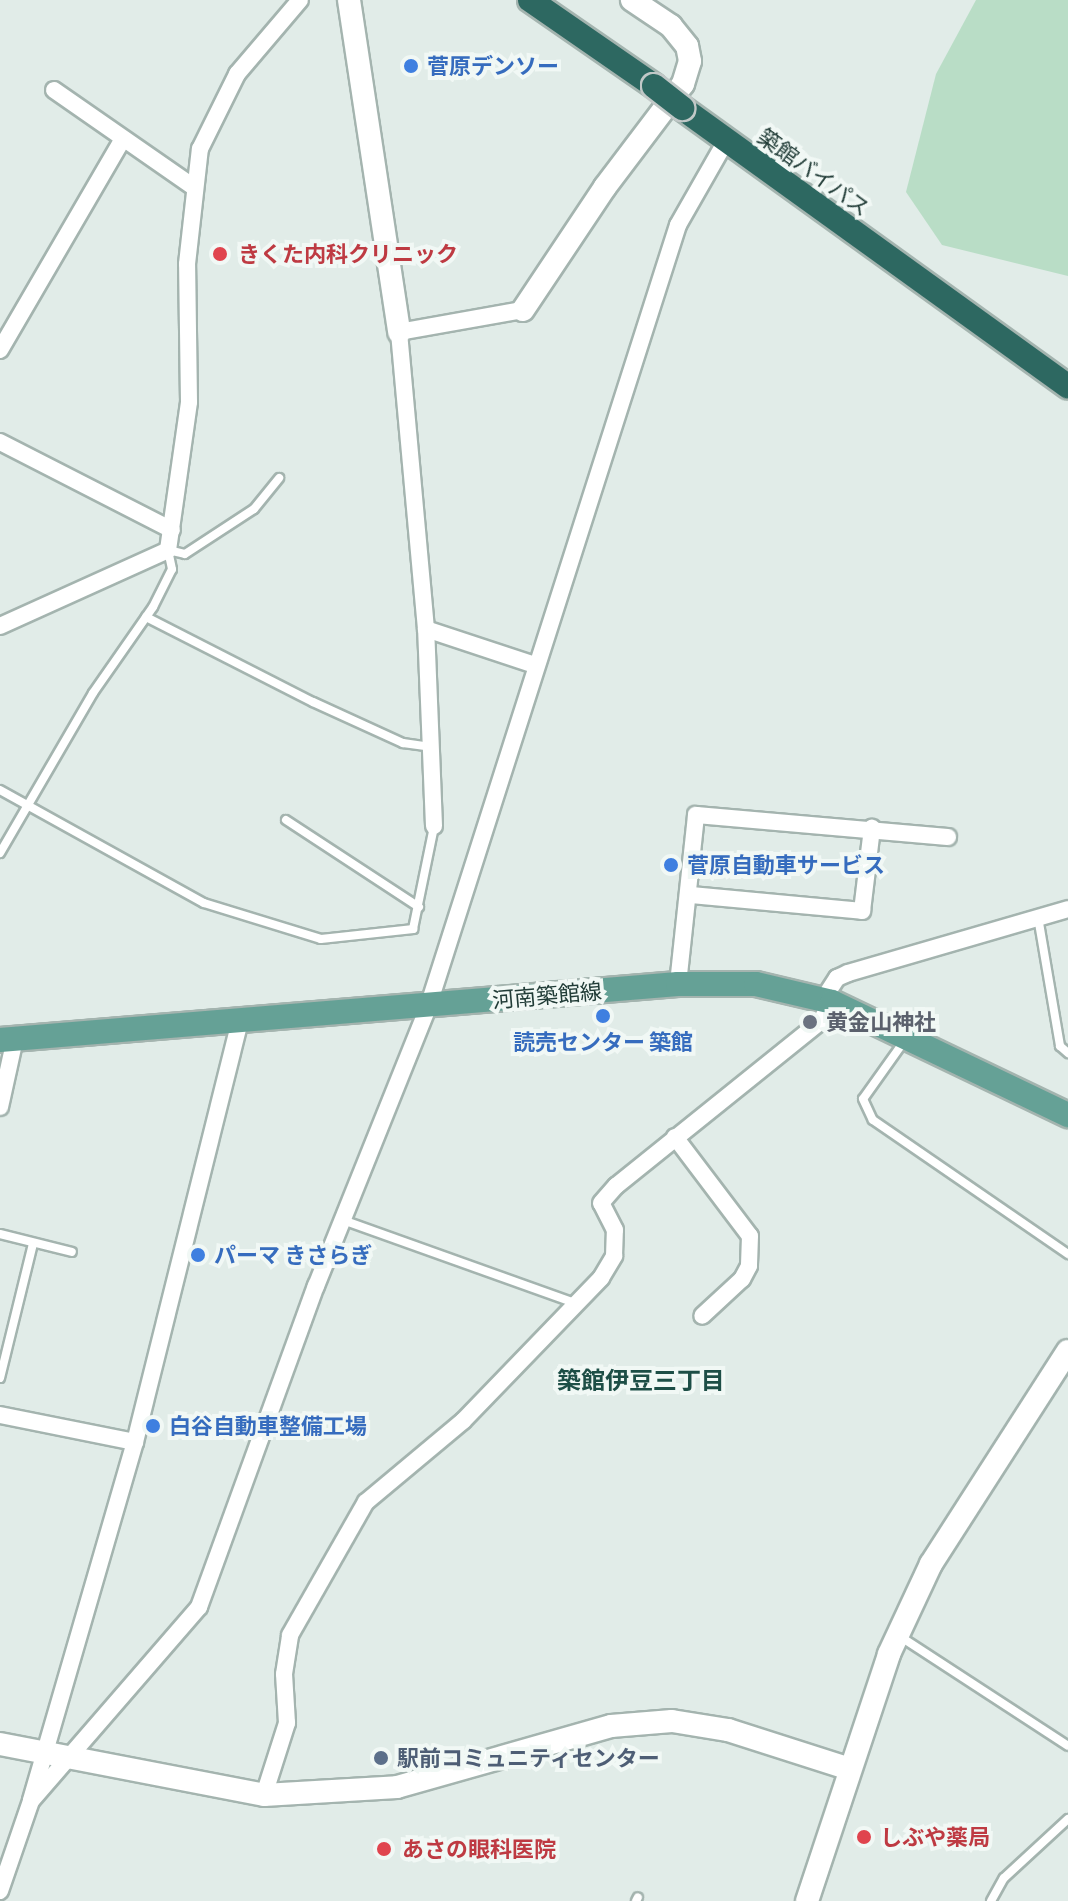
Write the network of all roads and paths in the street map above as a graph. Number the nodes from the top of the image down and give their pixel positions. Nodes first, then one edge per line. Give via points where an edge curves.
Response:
1 (300, 0) edge
2 (349, 0) edge
3 (530, 0) edge
4 (632, 0) edge
5 (54, 90) dead end
6 (122, 140) junction
7 (726, 141) junction
8 (192, 186) junction
9 (523, 310) joint
10 (399, 332) junction
11 (0, 350) edge
12 (1068, 386) edge
13 (0, 442) edge
14 (279, 478) dead end
15 (172, 530) junction
16 (168, 550) junction
17 (146, 617) junction
18 (3, 622) edge
19 (426, 629) junction
20 (535, 665) junction
21 (433, 747) junction
22 (0, 790) edge
23 (26, 803) junction
24 (286, 820) dead end
25 (434, 826) joint
26 (872, 828) junction
27 (948, 837) dead end
28 (0, 853) edge
29 (691, 895) junction
30 (419, 907) junction
31 (1068, 909) edge
32 (1038, 917) junction
33 (678, 984) junction
34 (828, 1000) junction
35 (428, 1007) junction
36 (240, 1021) junction
37 (907, 1036) junction
38 (7, 1040) edge
39 (1068, 1053) edge
40 (0, 1107) edge
41 (1068, 1115) edge
42 (675, 1137) junction
43 (342, 1219) junction
44 (0, 1234) edge
45 (33, 1244) junction
46 (72, 1252) dead end
47 (1068, 1254) edge
48 (575, 1304) junction
49 (702, 1316) dead end
50 (1068, 1351) edge
51 (0, 1378) edge
52 (0, 1415) edge
53 (135, 1442) junction
54 (898, 1636) junction
55 (0, 1744) edge
56 (1068, 1746) edge
57 (44, 1755) junction
58 (71, 1761) junction
59 (850, 1769) junction
60 (264, 1795) junction
61 (31, 1801) junction
62 (1068, 1819) edge
63 (0, 1891) edge
64 (807, 1901) edge
65 (991, 1901) edge

1 - 8 street via 237,74 200,149
2 - 10 street
3 - 7 highway, 築館バイパス, bridge
4 - 9 street via 671,26 687,46 690,61 683,84 605,187
5 - 6 street
6 - 8 street
6 - 11 street
7 - 12 highway, 築館バイパス
7 - 20 street via 678,225
8 - 15 street via 189,402
9 - 10 street
10 - 19 street
13 - 15 street
14 - 16 lane via 254,509 185,554
15 - 16 street
16 - 17 lane via 172,569
16 - 18 street
17 - 21 lane via 403,743
17 - 23 lane
19 - 20 street
19 - 21 street
20 - 35 street
21 - 25 street
22 - 23 lane
23 - 28 lane
23 - 30 lane via 204,903 321,939 413,929
24 - 30 lane
25 - 30 lane
26 - 27 street
26 - 29 street via 862,911
26 - 29 street via 696,815
29 - 33 street
31 - 32 street
32 - 34 street via 848,973 837,978
32 - 39 lane via 1060,1046
33 - 34 main road, 河南築館線 via 756,984
33 - 35 main road, 河南築館線
34 - 37 main road, 河南築館線
34 - 42 street via 820,1022
35 - 36 main road, 河南築館線
35 - 43 street
36 - 38 main road, 河南築館線
36 - 53 street
37 - 41 main road, 河南築館線
37 - 47 lane via 863,1099 873,1120
38 - 40 street
42 - 48 street via 601,1203 615,1230 614,1256
42 - 49 street via 750,1236 749,1266 742,1279
43 - 48 lane
43 - 58 street via 199,1607
44 - 45 lane
45 - 46 lane
45 - 51 lane
48 - 60 street via 463,1421 366,1502 290,1635 284,1674 287,1723
50 - 54 street via 931,1564
52 - 53 street
53 - 57 street
54 - 56 lane
54 - 59 street
55 - 57 street
57 - 58 street
57 - 61 street
58 - 60 street
58 - 61 street
59 - 60 street via 728,1730 672,1721 611,1726 397,1787
59 - 64 street
61 - 63 street
62 - 65 lane via 1004,1878

